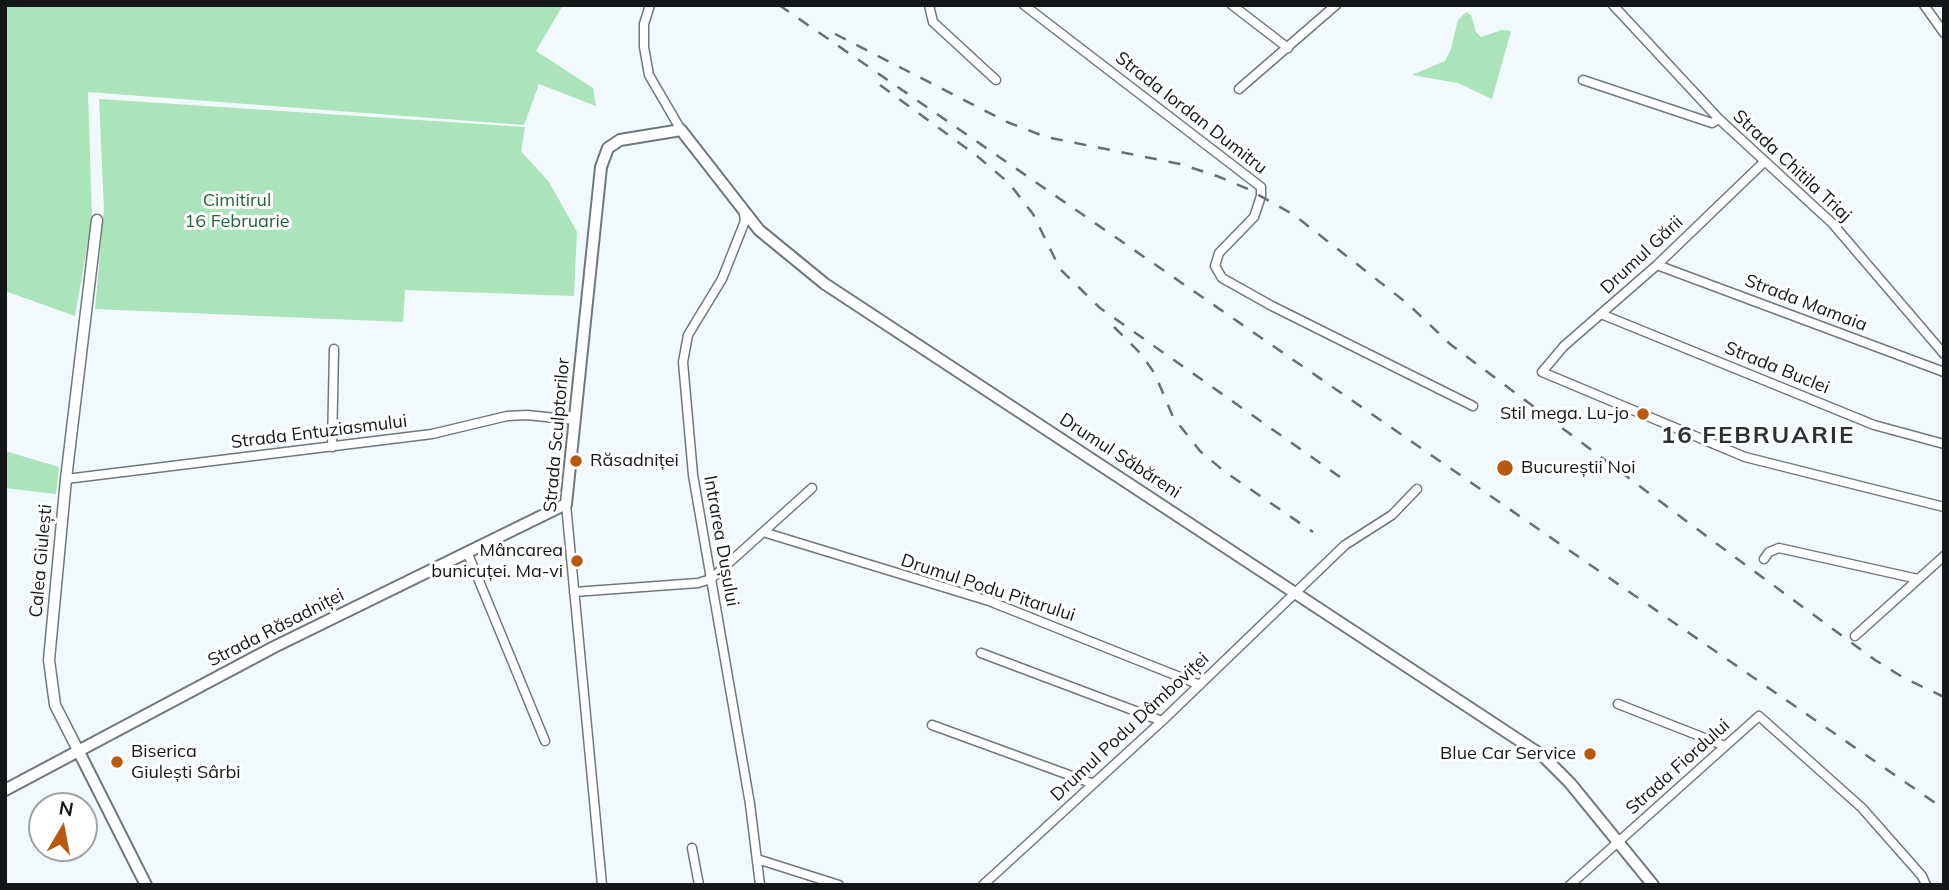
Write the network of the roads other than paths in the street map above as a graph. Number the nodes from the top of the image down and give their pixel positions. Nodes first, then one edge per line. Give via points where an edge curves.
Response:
1 (650, 5) edge
2 (929, 5) edge
3 (1024, 5) edge
4 (1232, 5) edge
5 (1336, 5) edge
6 (1613, 5) edge
7 (1924, 5) edge
8 (1944, 33) edge
9 (1288, 48) junction
10 (996, 80) dead end
11 (1583, 80) dead end
12 (1239, 89) dead end
13 (1719, 119) junction
14 (681, 130) junction
15 (1764, 162) junction
16 (744, 214) junction
17 (97, 220) dead end
18 (1657, 265) junction
19 (1601, 314) junction
20 (334, 349) dead end
21 (1944, 354) edge
22 (1944, 372) edge
23 (1473, 406) dead end
24 (575, 420) junction
25 (1944, 444) edge
26 (332, 447) junction
27 (66, 478) junction
28 (812, 488) dead end
29 (1417, 489) dead end
30 (566, 504) junction
31 (1944, 507) edge
32 (763, 532) junction
33 (468, 554) junction
34 (1944, 556) edge
35 (1764, 559) dead end
36 (711, 579) junction
37 (1918, 579) junction
38 (1296, 591) junction
39 (574, 592) junction
40 (1855, 636) dead end
41 (981, 653) dead end
42 (1200, 685) junction
43 (1618, 704) dead end
44 (1162, 721) junction
45 (932, 725) dead end
46 (545, 741) dead end
47 (1725, 746) junction
48 (79, 752) junction
49 (1091, 783) junction
50 (5, 790) edge
51 (1618, 842) junction
52 (692, 848) dead end
53 (757, 859) junction
54 (146, 885) edge
55 (601, 885) edge
56 (699, 885) edge
57 (760, 885) edge
58 (839, 885) edge
59 (983, 885) edge
60 (1570, 885) edge
61 (1653, 885) edge
62 (1926, 885) edge

1 - 14 street, Drumul Săbăreni via 644,24 649,75
2 - 10 street via 933,22
3 - 23 street, Strada Iordan Dumitru via 1261,187 1254,217 1219,253 1215,266 1222,278
4 - 9 street
5 - 9 street
6 - 13 street, Strada Chitila Triaj
7 - 8 street
9 - 12 street
11 - 13 street via 1712,123
13 - 15 street, Strada Chitila Triaj
14 - 16 main road, Drumul Săbăreni
14 - 24 main road, Strada Sculptorilor via 620,140 608,148 601,167
15 - 18 street, Drumul Gării
15 - 21 street, Strada Chitila Triaj via 1832,223
16 - 36 street, Intrarea Dușului via 722,279 688,335 683,362 693,475
16 - 38 main road, Drumul Săbăreni via 825,284
17 - 27 street, Calea Giulești
18 - 19 street, Drumul Gării
18 - 22 street, Strada Mamaia
19 - 25 street, Strada Buclei via 1874,425
19 - 31 street, Drumul Gării via 1560,349 1542,372 1745,457
20 - 26 street
24 - 26 street, Strada Entuziasmului via 507,416 432,434
24 - 30 main road, Strada Sculptorilor
26 - 27 street, Strada Entuziasmului
27 - 48 street, Calea Giulești via 49,677 55,705
28 - 32 street
29 - 38 street via 1392,515 1345,545
30 - 33 main road, Strada Răsadniței
30 - 39 street, Strada Sculptorilor
32 - 36 street
32 - 42 street, Drumul Podu Pitarului via 989,601
33 - 46 street
33 - 48 main road, Strada Răsadniței via 275,647
34 - 37 street
35 - 37 street via 1779,548
36 - 39 street
36 - 53 street, Intrarea Dușului
37 - 40 street
38 - 42 street, Drumul Podu Dâmboviței
38 - 51 main road, Drumul Săbăreni via 1543,756
39 - 55 street, Strada Sculptorilor
41 - 44 street
42 - 44 street, Drumul Podu Dâmboviței
43 - 47 street
44 - 49 street, Drumul Podu Dâmboviței
45 - 49 street
47 - 51 street, Strada Fiordului
47 - 62 street, Strada Fiordului via 1759,716 1862,808
48 - 50 main road, Strada Răsadniței
48 - 54 main road, Calea Giulești
49 - 59 street, Drumul Podu Dâmboviței
51 - 60 street, Strada Fiordului
51 - 61 main road, Drumul Săbăreni
52 - 56 street
53 - 57 street, Intrarea Dușului
53 - 58 street

